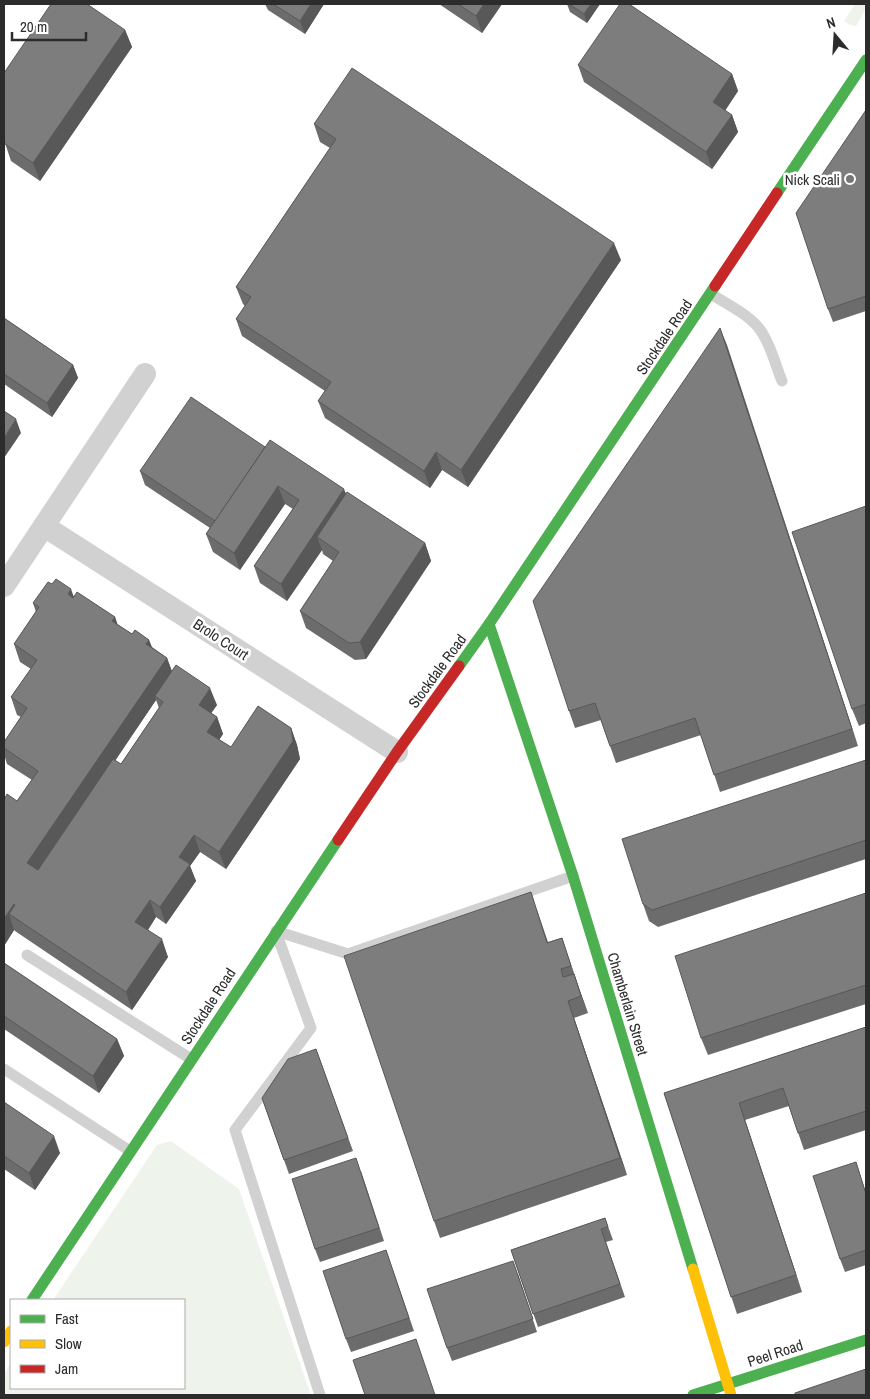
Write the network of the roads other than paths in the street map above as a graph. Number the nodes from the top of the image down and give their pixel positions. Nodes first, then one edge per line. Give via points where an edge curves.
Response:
1 (864, 68) edge
2 (711, 294) junction
3 (145, 374) dead end
4 (782, 381) dead end
5 (44, 526) junction
6 (4, 586) edge
7 (489, 624) junction
8 (397, 752) junction
9 (573, 876) junction
10 (276, 931) junction
11 (27, 954) dead end
12 (191, 1058) junction
13 (4, 1069) edge
14 (130, 1151) junction
15 (33, 1299) edge
16 (866, 1340) edge
17 (728, 1384) junction
18 (320, 1395) edge
19 (693, 1395) edge
20 (731, 1395) edge

1 - 2 street, Stockdale Road
2 - 4 lane via 759,328
2 - 7 street, Stockdale Road
3 - 5 street
5 - 6 street
5 - 8 street, Brolo Court
7 - 8 street, Stockdale Road
7 - 9 street, Chamberlain Street
8 - 10 street, Stockdale Road
9 - 10 lane via 348,954
9 - 17 street, Chamberlain Street
10 - 12 street, Stockdale Road
10 - 18 lane via 311,1028 235,1130
11 - 12 lane
12 - 14 street, Stockdale Road
13 - 14 lane
14 - 15 street, Stockdale Road
16 - 17 street, Peel Road
17 - 19 street, Peel Road
17 - 20 street, Chamberlain Street

